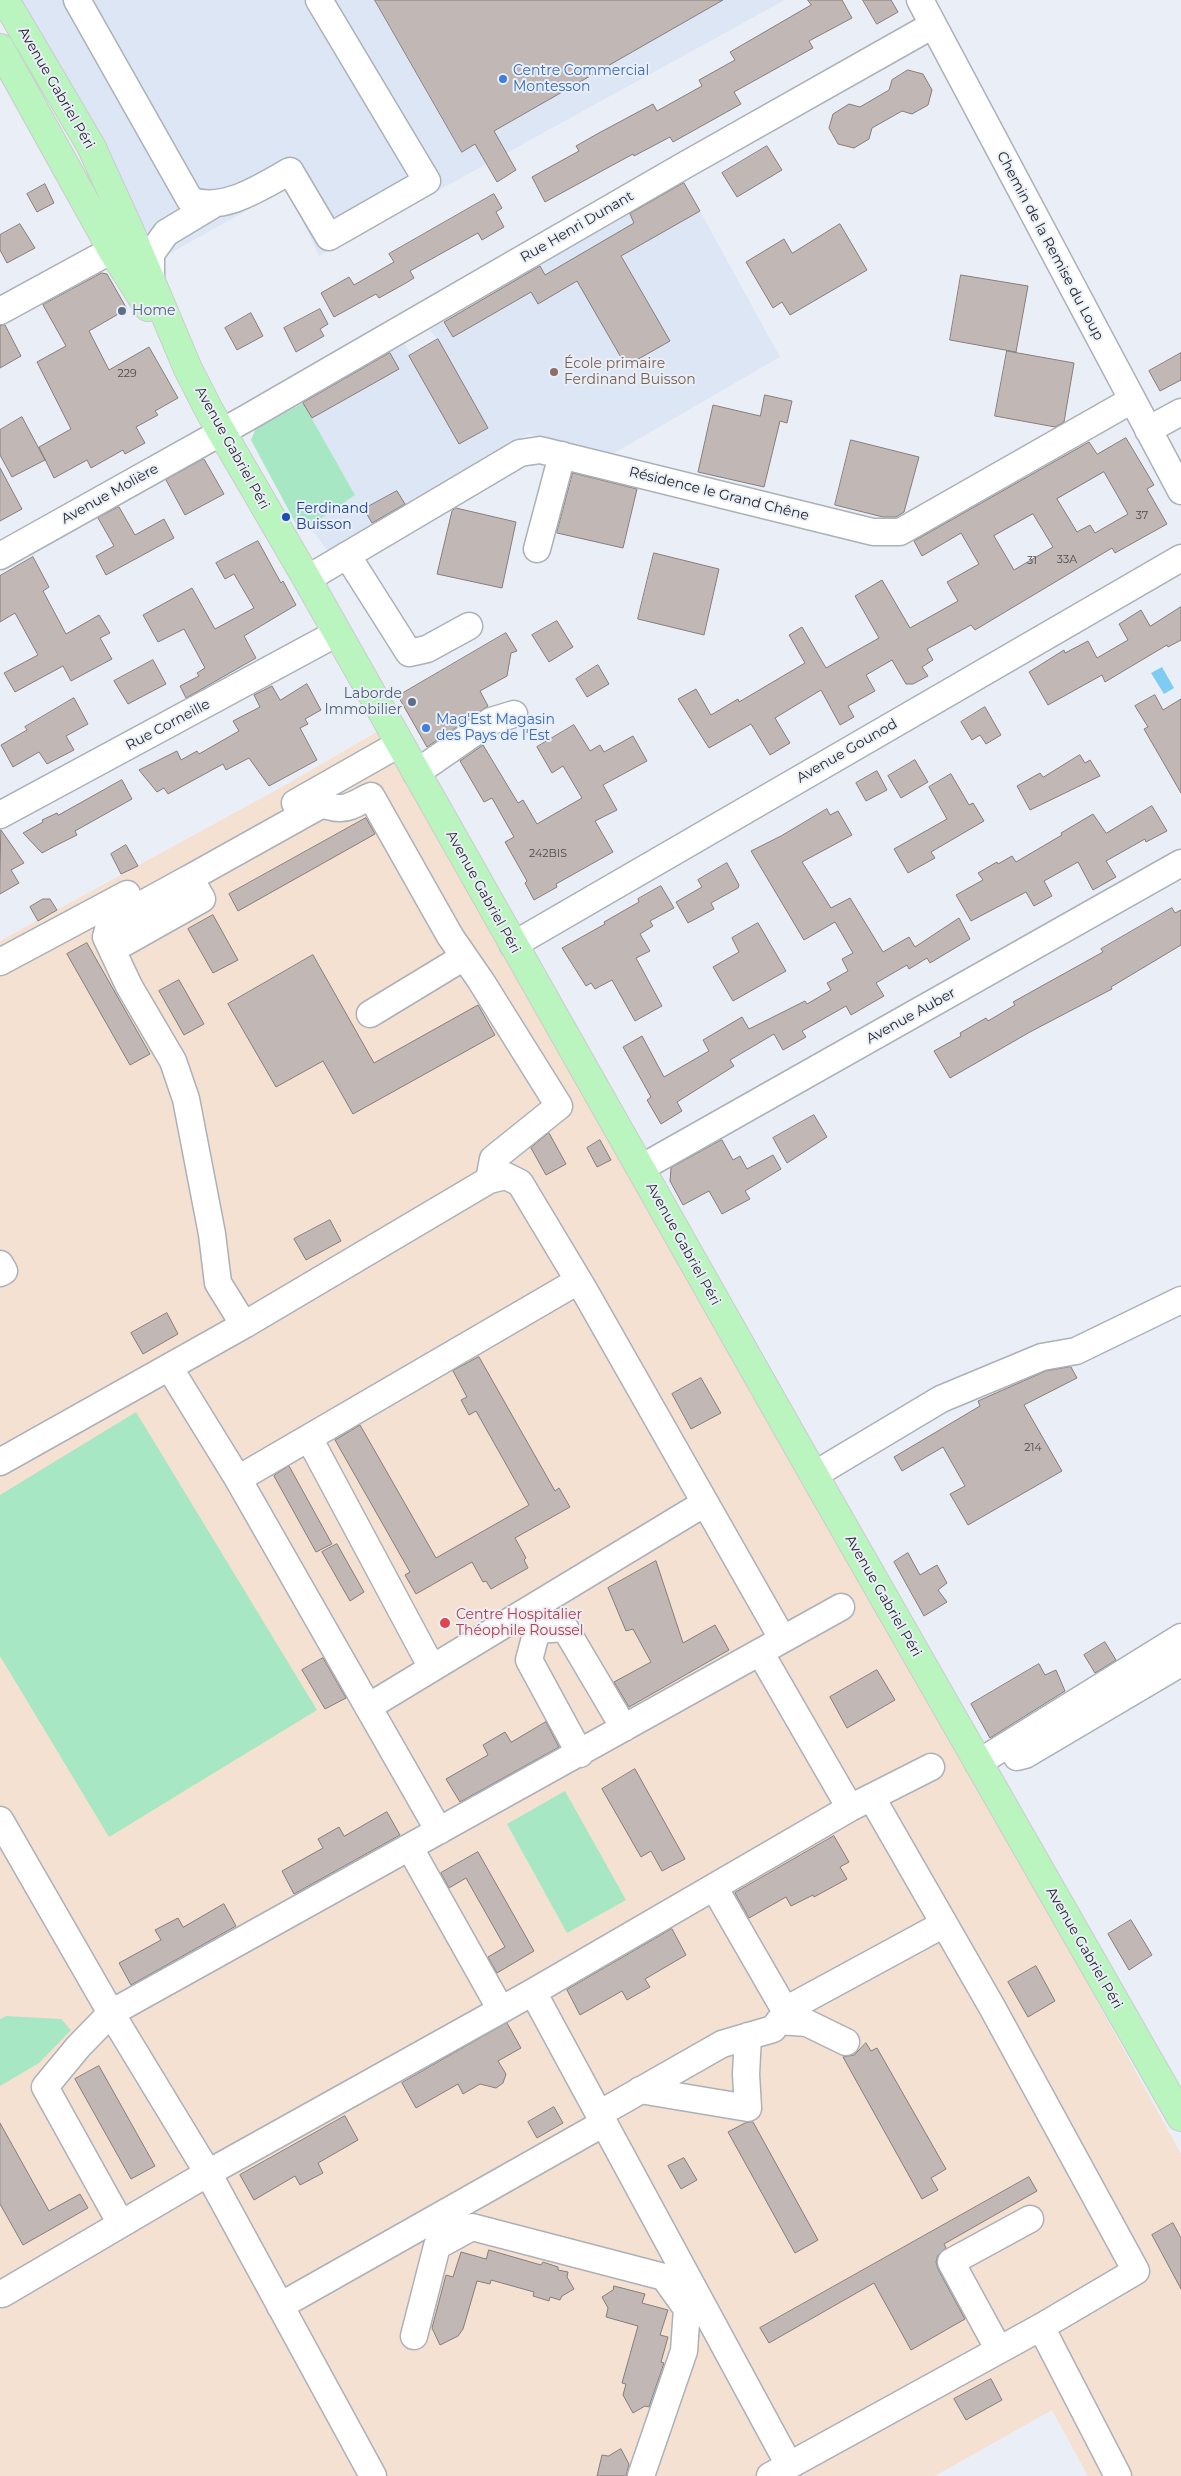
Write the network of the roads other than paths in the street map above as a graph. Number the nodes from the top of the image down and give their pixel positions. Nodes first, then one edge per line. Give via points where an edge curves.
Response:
1 (5, 0) edge
2 (78, 0) edge
3 (319, 0) edge
4 (920, 0) edge
5 (934, 25) junction
6 (2, 56) edge
7 (214, 204) junction
8 (112, 250) junction
9 (151, 281) junction
10 (0, 311) edge
11 (188, 369) junction
12 (1132, 400) junction
13 (1181, 412) edge
14 (1148, 430) junction
15 (221, 431) junction
16 (562, 455) junction
17 (1181, 491) edge
18 (538, 549) dead end
19 (347, 555) junction
20 (0, 556) edge
21 (1181, 558) edge
22 (307, 579) junction
23 (470, 626) dead end
24 (337, 633) junction
25 (514, 714) dead end
26 (399, 744) junction
27 (416, 773) junction
28 (0, 816) edge
29 (1181, 863) edge
30 (513, 945) junction
31 (464, 957) junction
32 (0, 962) edge
33 (370, 1014) dead end
34 (641, 1168) junction
35 (489, 1180) junction
36 (0, 1264) edge
37 (0, 1273) edge
38 (578, 1281) junction
39 (1181, 1300) edge
40 (244, 1325) junction
41 (169, 1366) junction
42 (309, 1438) junction
43 (0, 1462) edge
44 (814, 1475) junction
45 (238, 1479) junction
46 (705, 1503) junction
47 (841, 1607) dead end
48 (531, 1621) junction
49 (1181, 1637) edge
50 (771, 1645) junction
51 (1181, 1663) edge
52 (432, 1668) junction
53 (368, 1707) junction
54 (624, 1728) junction
55 (580, 1754) junction
56 (979, 1765) junction
57 (931, 1767) dead end
58 (861, 1803) junction
59 (0, 1820) edge
60 (439, 1831) junction
61 (410, 1848) junction
62 (714, 1887) junction
63 (944, 1924) junction
64 (533, 1992) junction
65 (501, 2010) junction
66 (111, 2013) junction
67 (783, 2016) junction
68 (748, 2036) junction
69 (846, 2042) dead end
70 (640, 2090) junction
71 (1181, 2117) edge
72 (601, 2118) junction
73 (208, 2173) junction
74 (466, 2215) junction
75 (1030, 2219) dead end
76 (121, 2224) junction
77 (431, 2236) junction
78 (2, 2294) dead end
79 (280, 2306) junction
80 (1041, 2327) junction
81 (414, 2336) dead end
82 (999, 2350) junction
83 (684, 2351) junction
84 (728, 2353) junction
85 (779, 2471) edge
86 (372, 2476) edge
87 (641, 2476) edge
88 (1118, 2476) edge

1 - 9 main road, Avenue Gabriel Péri via 91,146
2 - 7 street via 190,200
3 - 7 street via 427,181 329,237 290,171 252,192
4 - 5 street, Chemin de la Remise du Loup
5 - 12 street, Chemin de la Remise du Loup
5 - 15 street, Rue Henri Dunant
6 - 8 main road, Avenue Gabriel Péri
7 - 9 street via 166,232 151,254
8 - 10 street
8 - 11 main road, Avenue Gabriel Péri
9 - 11 main road, Avenue Gabriel Péri
11 - 15 main road, Avenue Gabriel Péri
12 - 14 street, Chemin de la Remise du Loup
12 - 16 street, Résidence le Grand Chêne via 900,532 873,532
13 - 14 street
14 - 17 street, Chemin de la Remise du Loup
15 - 20 street, Avenue Molière
15 - 22 main road, Avenue Gabriel Péri
16 - 18 street
16 - 19 street, Résidence le Grand Chêne via 540,450 520,452
19 - 22 street, Résidence le Grand Chêne
19 - 23 street via 409,653 427,649
21 - 30 street, Avenue Gounod
22 - 24 main road, Avenue Gabriel Péri
24 - 26 main road, Avenue Gabriel Péri
24 - 28 street, Rue Corneille
25 - 27 street via 491,721
26 - 27 main road, Avenue Gabriel Péri
26 - 32 street
27 - 30 main road, Avenue Gabriel Péri
29 - 34 street, Avenue Auber
30 - 34 main road, Avenue Gabriel Péri
31 - 33 street
31 - 35 street via 558,1106 493,1159
31 - 40 street via 370,796 349,807 319,806 110,922 106,937 129,986 173,1061 186,1099 212,1234 218,1284
34 - 44 main road, Avenue Gabriel Péri
35 - 38 street via 506,1176 520,1182
35 - 40 street
36 - 37 street via 4,1271
38 - 42 street
38 - 46 street
39 - 44 street via 1076,1351 1042,1357 941,1399
40 - 41 street
41 - 43 street
41 - 45 street
42 - 45 street
42 - 52 street
44 - 56 main road, Avenue Gabriel Péri
45 - 53 street
46 - 48 street
46 - 50 street
47 - 50 street
48 - 52 street
48 - 54 street via 565,1628
48 - 55 street via 529,1660
49 - 56 street
50 - 54 street
50 - 58 street
51 - 56 street via 1026,1754
52 - 53 street
53 - 60 street
54 - 55 street
55 - 60 street
56 - 71 main road, Avenue Gabriel Péri
57 - 58 street
58 - 62 street
58 - 63 street
59 - 66 street
60 - 61 street
61 - 65 street
61 - 66 street
62 - 64 street
62 - 67 street
63 - 67 street via 791,2007
63 - 80 street via 1136,2271
64 - 65 street
64 - 72 street
65 - 73 street
66 - 73 street
66 - 76 street via 46,2087
67 - 68 street via 773,2029
67 - 69 street via 807,2023
68 - 70 street via 722,2044
68 - 70 street via 748,2108
70 - 72 street
72 - 74 street
72 - 84 street
73 - 76 street
73 - 79 street
74 - 77 street
74 - 83 street via 664,2277 687,2309
75 - 82 street via 952,2262
76 - 78 street
77 - 79 street
77 - 81 street
79 - 86 street
80 - 82 street
80 - 88 street
82 - 85 street
83 - 84 street
83 - 87 street
84 - 85 street

